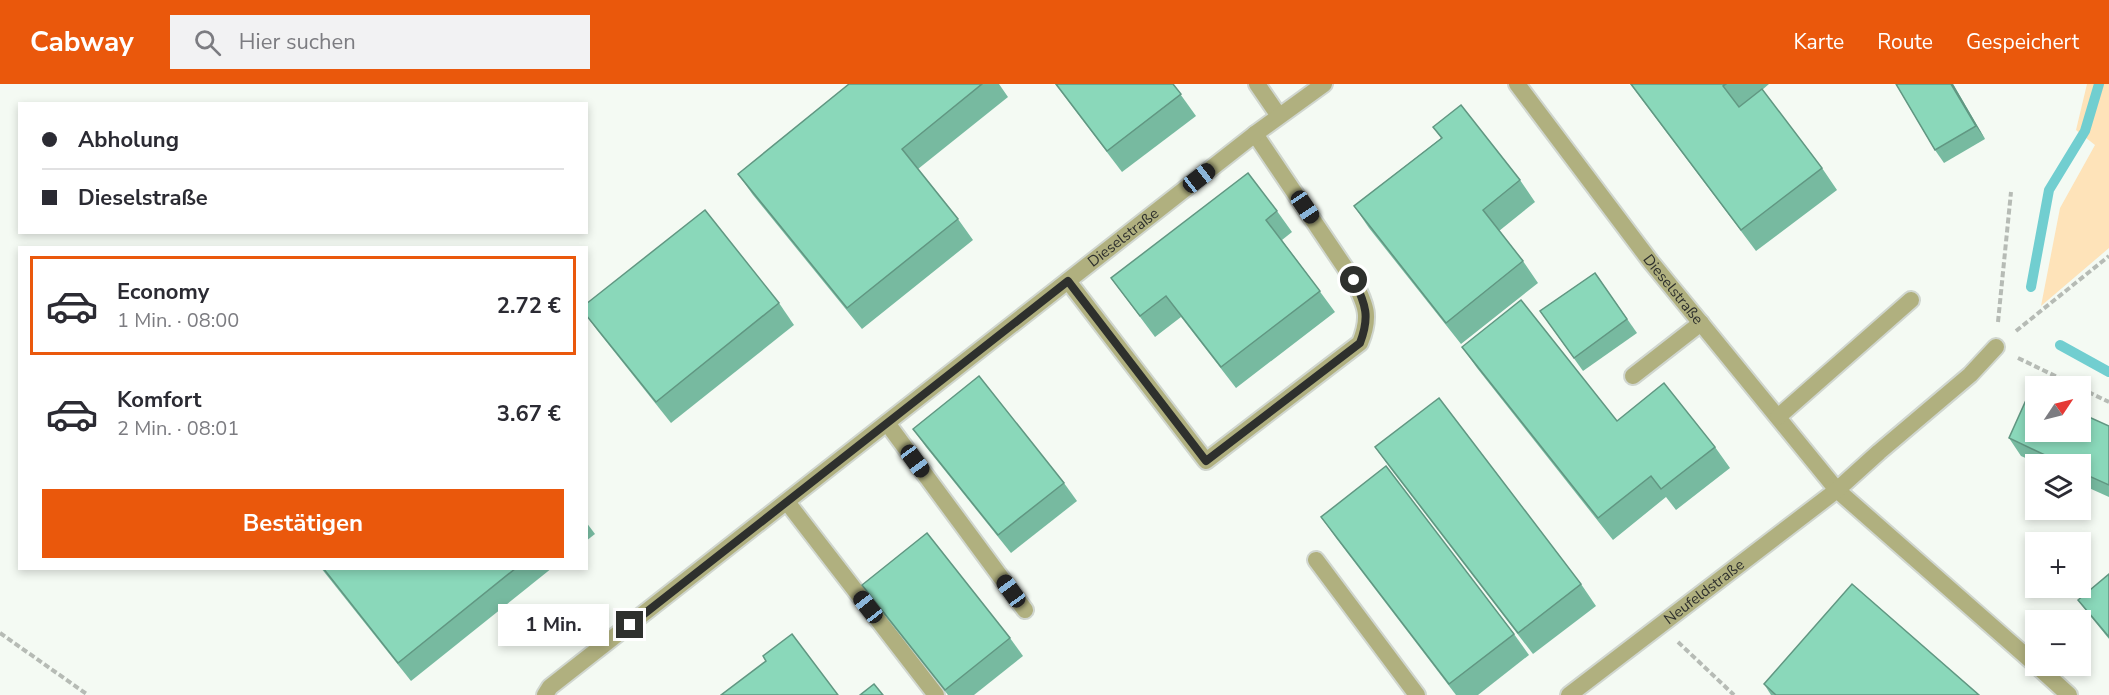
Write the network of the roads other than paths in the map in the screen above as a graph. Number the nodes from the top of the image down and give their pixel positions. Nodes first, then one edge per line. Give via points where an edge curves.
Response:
1 (1257, 84) edge
2 (1324, 84) edge
3 (1517, 84) edge
4 (1279, 116) junction
5 (1255, 134) junction
6 (1068, 281) junction
7 (1911, 300) dead end
8 (1701, 323) junction
9 (1996, 347) road end
10 (1633, 376) dead end
11 (1778, 417) junction
12 (887, 423) junction
13 (1837, 490) junction
14 (787, 502) junction
15 (1316, 560) dead end
16 (1025, 610) dead end
17 (2025, 656) edge
18 (2047, 676) edge
19 (545, 695) edge
20 (936, 695) edge
21 (1417, 695) edge
22 (1569, 695) edge
23 (2069, 695) edge

1 - 4 street
2 - 4 street, Dieselstraße
3 - 8 street, Dieselstraße
4 - 5 street, Dieselstraße
5 - 6 street, Dieselstraße
5 - 6 street via 1354,280 1364,302 1367,326 1360,343 1206,461
6 - 12 street, Dieselstraße
7 - 11 street
8 - 10 street
8 - 11 street, Dieselstraße
9 - 13 street via 1970,375
11 - 13 street, Dieselstraße
12 - 14 street, Dieselstraße
12 - 16 street
13 - 17 street, Dieselstraße
13 - 22 street, Neufeldstraße
14 - 19 street, Dieselstraße via 550,687
14 - 20 street
15 - 21 street
18 - 23 street, Dieselstraße

